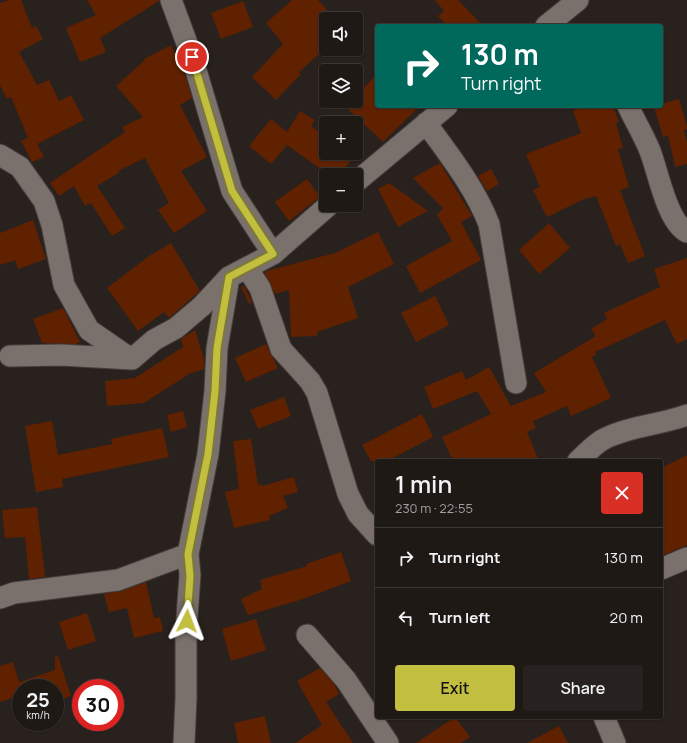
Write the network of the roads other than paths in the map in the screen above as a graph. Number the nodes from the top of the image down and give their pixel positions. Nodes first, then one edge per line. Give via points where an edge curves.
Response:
1 (171, 0) edge
2 (578, 0) edge
3 (554, 24) edge
4 (445, 108) edge
5 (629, 108) edge
6 (426, 123) junction
7 (0, 155) edge
8 (363, 176) edge
9 (321, 212) edge
10 (687, 232) edge
11 (273, 254) junction
12 (238, 272) junction
13 (10, 356) dead end
14 (132, 359) junction
15 (516, 382) dead end
16 (687, 416) edge
17 (580, 459) edge
18 (375, 533) edge
19 (188, 554) junction
20 (687, 558) edge
21 (663, 568) edge
22 (0, 598) edge
23 (307, 636) dead end
24 (605, 719) edge
25 (184, 743) edge
26 (388, 743) edge
27 (615, 743) edge

1 - 11 street via 192,57 232,191
2 - 3 street
4 - 6 street
5 - 10 street via 650,150 672,215
6 - 8 street
6 - 15 street via 480,202 489,224
7 - 14 street via 20,167 44,201 52,225 64,285 89,330
9 - 11 street
11 - 12 street
12 - 14 street via 176,328 154,340
12 - 18 street via 260,288 281,349 310,381 317,393 348,494 358,514
12 - 19 street via 217,348 208,454
13 - 14 street via 61,355
16 - 17 street via 624,431 602,440
19 - 22 street via 118,580 14,593
19 - 25 street via 190,576 186,630
20 - 21 street
23 - 26 street via 346,680
24 - 27 street

